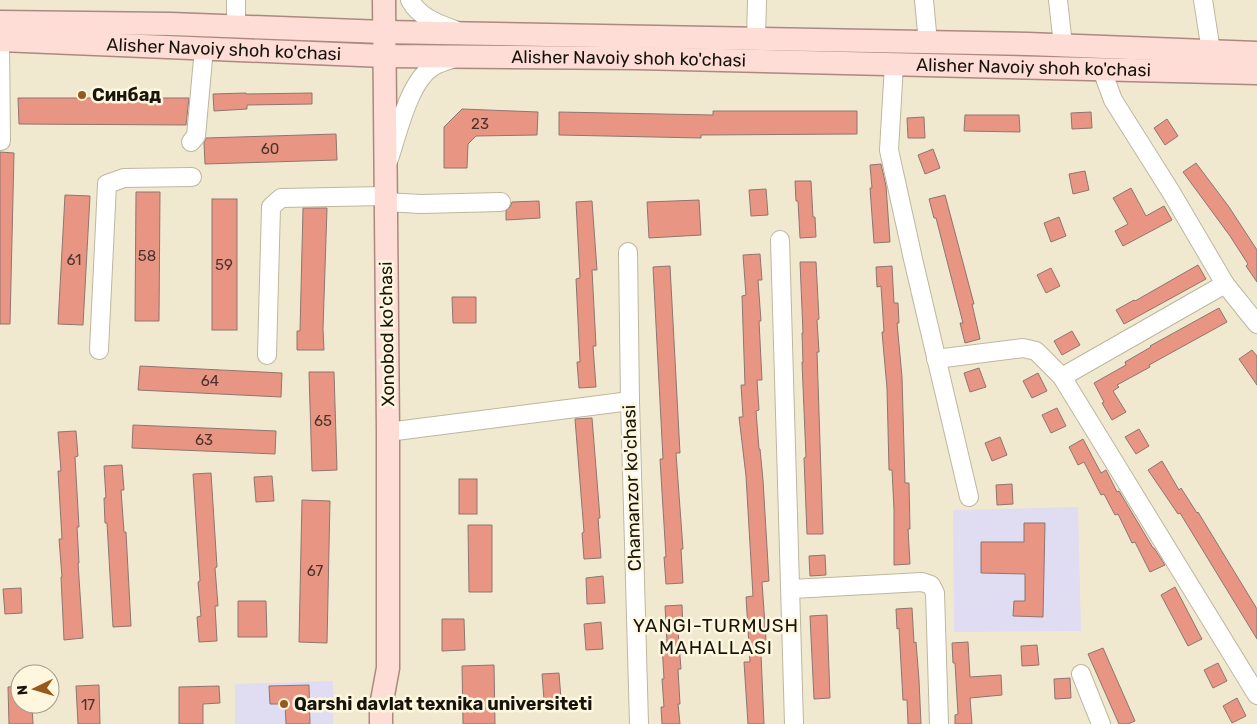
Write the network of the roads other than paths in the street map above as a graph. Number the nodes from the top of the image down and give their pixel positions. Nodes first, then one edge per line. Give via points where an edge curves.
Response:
1 (236, 0) edge
2 (384, 0) edge
3 (410, 0) edge
4 (757, 0) edge
5 (924, 0) edge
6 (1058, 0) edge
7 (1203, 0) edge
8 (0, 22) edge
9 (236, 26) junction
10 (31, 32) junction
11 (384, 32) junction
12 (465, 33) junction
13 (756, 39) junction
14 (0, 40) edge
15 (928, 43) junction
16 (1028, 44) junction
17 (1063, 45) junction
18 (204, 48) junction
19 (1211, 51) junction
20 (1257, 52) edge
21 (463, 55) junction
22 (384, 56) junction
23 (894, 65) junction
24 (1027, 68) junction
25 (1102, 70) junction
26 (1257, 73) edge
27 (1, 141) edge
28 (191, 142) dead end
29 (385, 171) junction
30 (192, 177) dead end
31 (385, 199) junction
32 (501, 202) dead end
33 (780, 240) dead end
34 (628, 252) dead end
35 (1225, 284) junction
36 (1257, 324) edge
37 (99, 350) dead end
38 (267, 355) dead end
39 (936, 359) junction
40 (1062, 377) junction
41 (630, 401) junction
42 (388, 432) junction
43 (968, 497) dead end
44 (792, 589) junction
45 (388, 668) junction
46 (1081, 674) dead end
47 (1257, 695) edge
48 (381, 724) edge
49 (397, 724) edge
50 (639, 724) edge
51 (794, 724) edge
52 (939, 724) edge
53 (1101, 724) edge

1 - 9 street
2 - 11 main road, Xonobod ko'chasi
3 - 12 street via 414,8 433,22
4 - 13 street
5 - 15 street
6 - 17 street
7 - 19 street
8 - 10 main road, Alisher Navoiy shoh ko'chasi
9 - 10 main road, Alisher Navoiy shoh ko'chasi via 171,24
9 - 11 main road, Alisher Navoiy shoh ko'chasi
10 - 14 main road, Alisher Navoiy shoh ko'chasi
10 - 18 main road, Alisher Navoiy shoh ko'chasi
11 - 12 main road, Alisher Navoiy shoh ko'chasi
11 - 22 main road, Xonobod ko'chasi
12 - 13 main road, Alisher Navoiy shoh ko'chasi
13 - 15 main road, Alisher Navoiy shoh ko'chasi
14 - 27 street
15 - 16 main road, Alisher Navoiy shoh ko'chasi
16 - 17 main road, Alisher Navoiy shoh ko'chasi
16 - 24 street
17 - 19 main road, Alisher Navoiy shoh ko'chasi
18 - 22 main road, Alisher Navoiy shoh ko'chasi
18 - 28 street via 196,136
19 - 20 main road, Alisher Navoiy shoh ko'chasi
21 - 22 main road, Alisher Navoiy shoh ko'chasi
21 - 23 main road, Alisher Navoiy shoh ko'chasi
21 - 29 street via 433,66 419,79
22 - 29 main road, Xonobod ko'chasi
23 - 24 main road, Alisher Navoiy shoh ko'chasi
23 - 39 street via 889,150
24 - 25 main road, Alisher Navoiy shoh ko'chasi
25 - 26 main road, Alisher Navoiy shoh ko'chasi
25 - 35 street via 1113,100
29 - 31 main road, Xonobod ko'chasi
30 - 37 street via 124,178 107,184
31 - 32 street via 421,204
31 - 38 street via 281,198 271,207
31 - 42 main road, Xonobod ko'chasi
33 - 44 street
34 - 41 street, Chamanzor ko'chasi
35 - 36 street
35 - 40 street
39 - 40 street via 1023,348 1036,351
39 - 43 street
40 - 47 street
41 - 42 street
41 - 50 street, Chamanzor ko'chasi
42 - 45 main road, Xonobod ko'chasi
44 - 51 street
44 - 52 street via 922,582 931,585 935,593
45 - 48 main road, Xonobod ko'chasi
45 - 49 main road, Xonobod ko'chasi via 397,704
46 - 53 street

